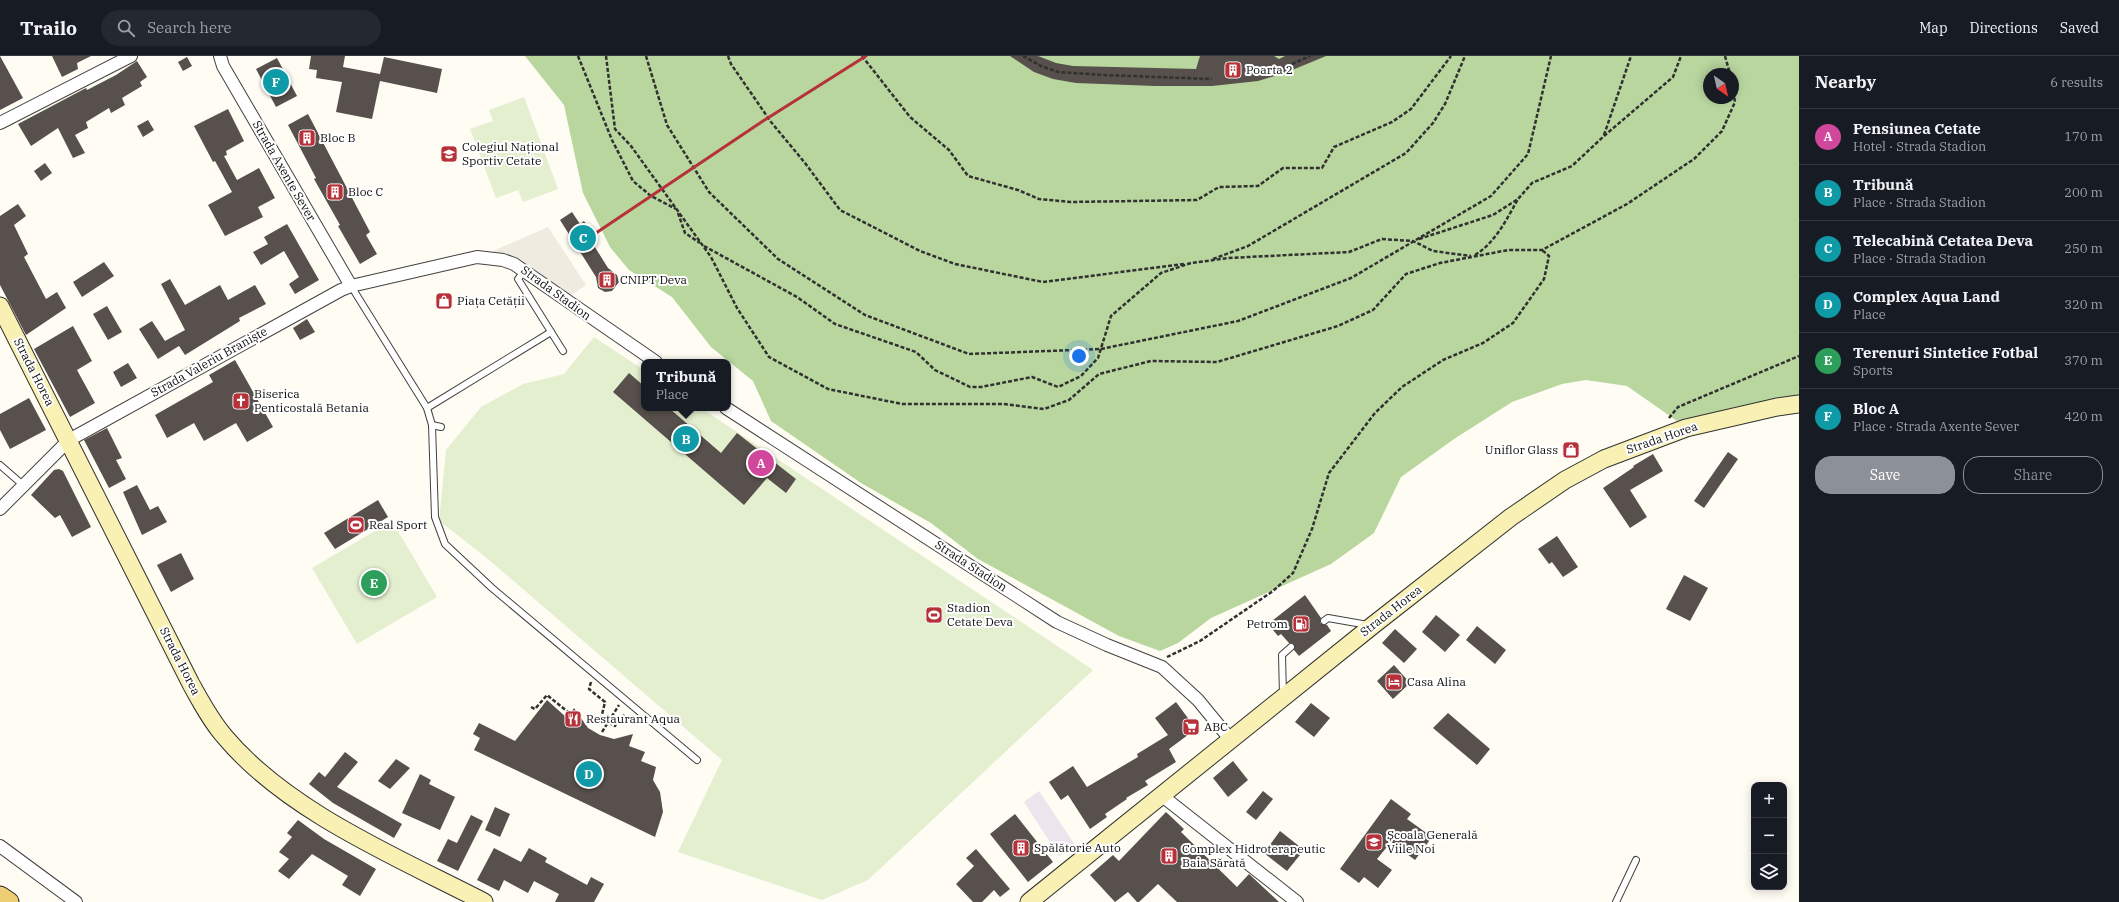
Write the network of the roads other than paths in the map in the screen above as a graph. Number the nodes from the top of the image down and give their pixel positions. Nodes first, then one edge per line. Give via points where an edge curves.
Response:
1 (131, 56) edge
2 (220, 56) edge
3 (0, 123) edge
4 (525, 270) junction
5 (351, 286) junction
6 (0, 306) edge
7 (551, 332) junction
8 (563, 352) dead end
9 (652, 359) edge
10 (1799, 404) edge
11 (427, 408) junction
12 (731, 411) edge
13 (432, 425) junction
14 (441, 427) dead end
15 (68, 440) junction
16 (0, 465) edge
17 (23, 486) junction
18 (0, 509) edge
19 (1324, 621) dead end
20 (1372, 626) junction
21 (1291, 647) dead end
22 (1283, 696) junction
23 (1230, 739) junction
24 (697, 760) dead end
25 (1161, 795) junction
26 (0, 846) edge
27 (1636, 860) dead end
28 (0, 896) edge
29 (9, 902) edge
30 (76, 902) edge
31 (484, 902) edge
32 (1029, 902) edge
33 (1297, 902) edge
34 (1616, 902) edge

1 - 3 street
2 - 5 street, Strada Axente Sever via 223,66
4 - 5 street, Strada Stadion via 503,260 477,257
4 - 7 lane via 518,279
4 - 9 street, Strada Stadion
5 - 11 lane
5 - 15 street, Strada Valeriu Braniște
6 - 15 main road, Strada Horea
7 - 8 lane
7 - 11 lane
10 - 20 main road, Strada Horea via 1686,428 1604,459 1565,480 1511,517
11 - 13 lane
12 - 23 street, Strada Stadion via 1057,622 1162,667 1198,700
13 - 14 lane
13 - 24 lane via 435,517 445,544 492,588
15 - 17 street, Strada Valeriu Braniște
15 - 31 main road, Strada Horea via 191,684 208,714 226,738 271,780 323,817
16 - 17 lane
17 - 18 street, Strada Valeriu Braniște
19 - 20 lane via 1328,618
20 - 22 main road, Strada Horea
21 - 22 lane via 1282,655
22 - 23 main road, Strada Horea
23 - 25 main road, Strada Horea
25 - 32 main road, Strada Horea
25 - 33 street
26 - 30 street
27 - 34 lane
28 - 29 main road

